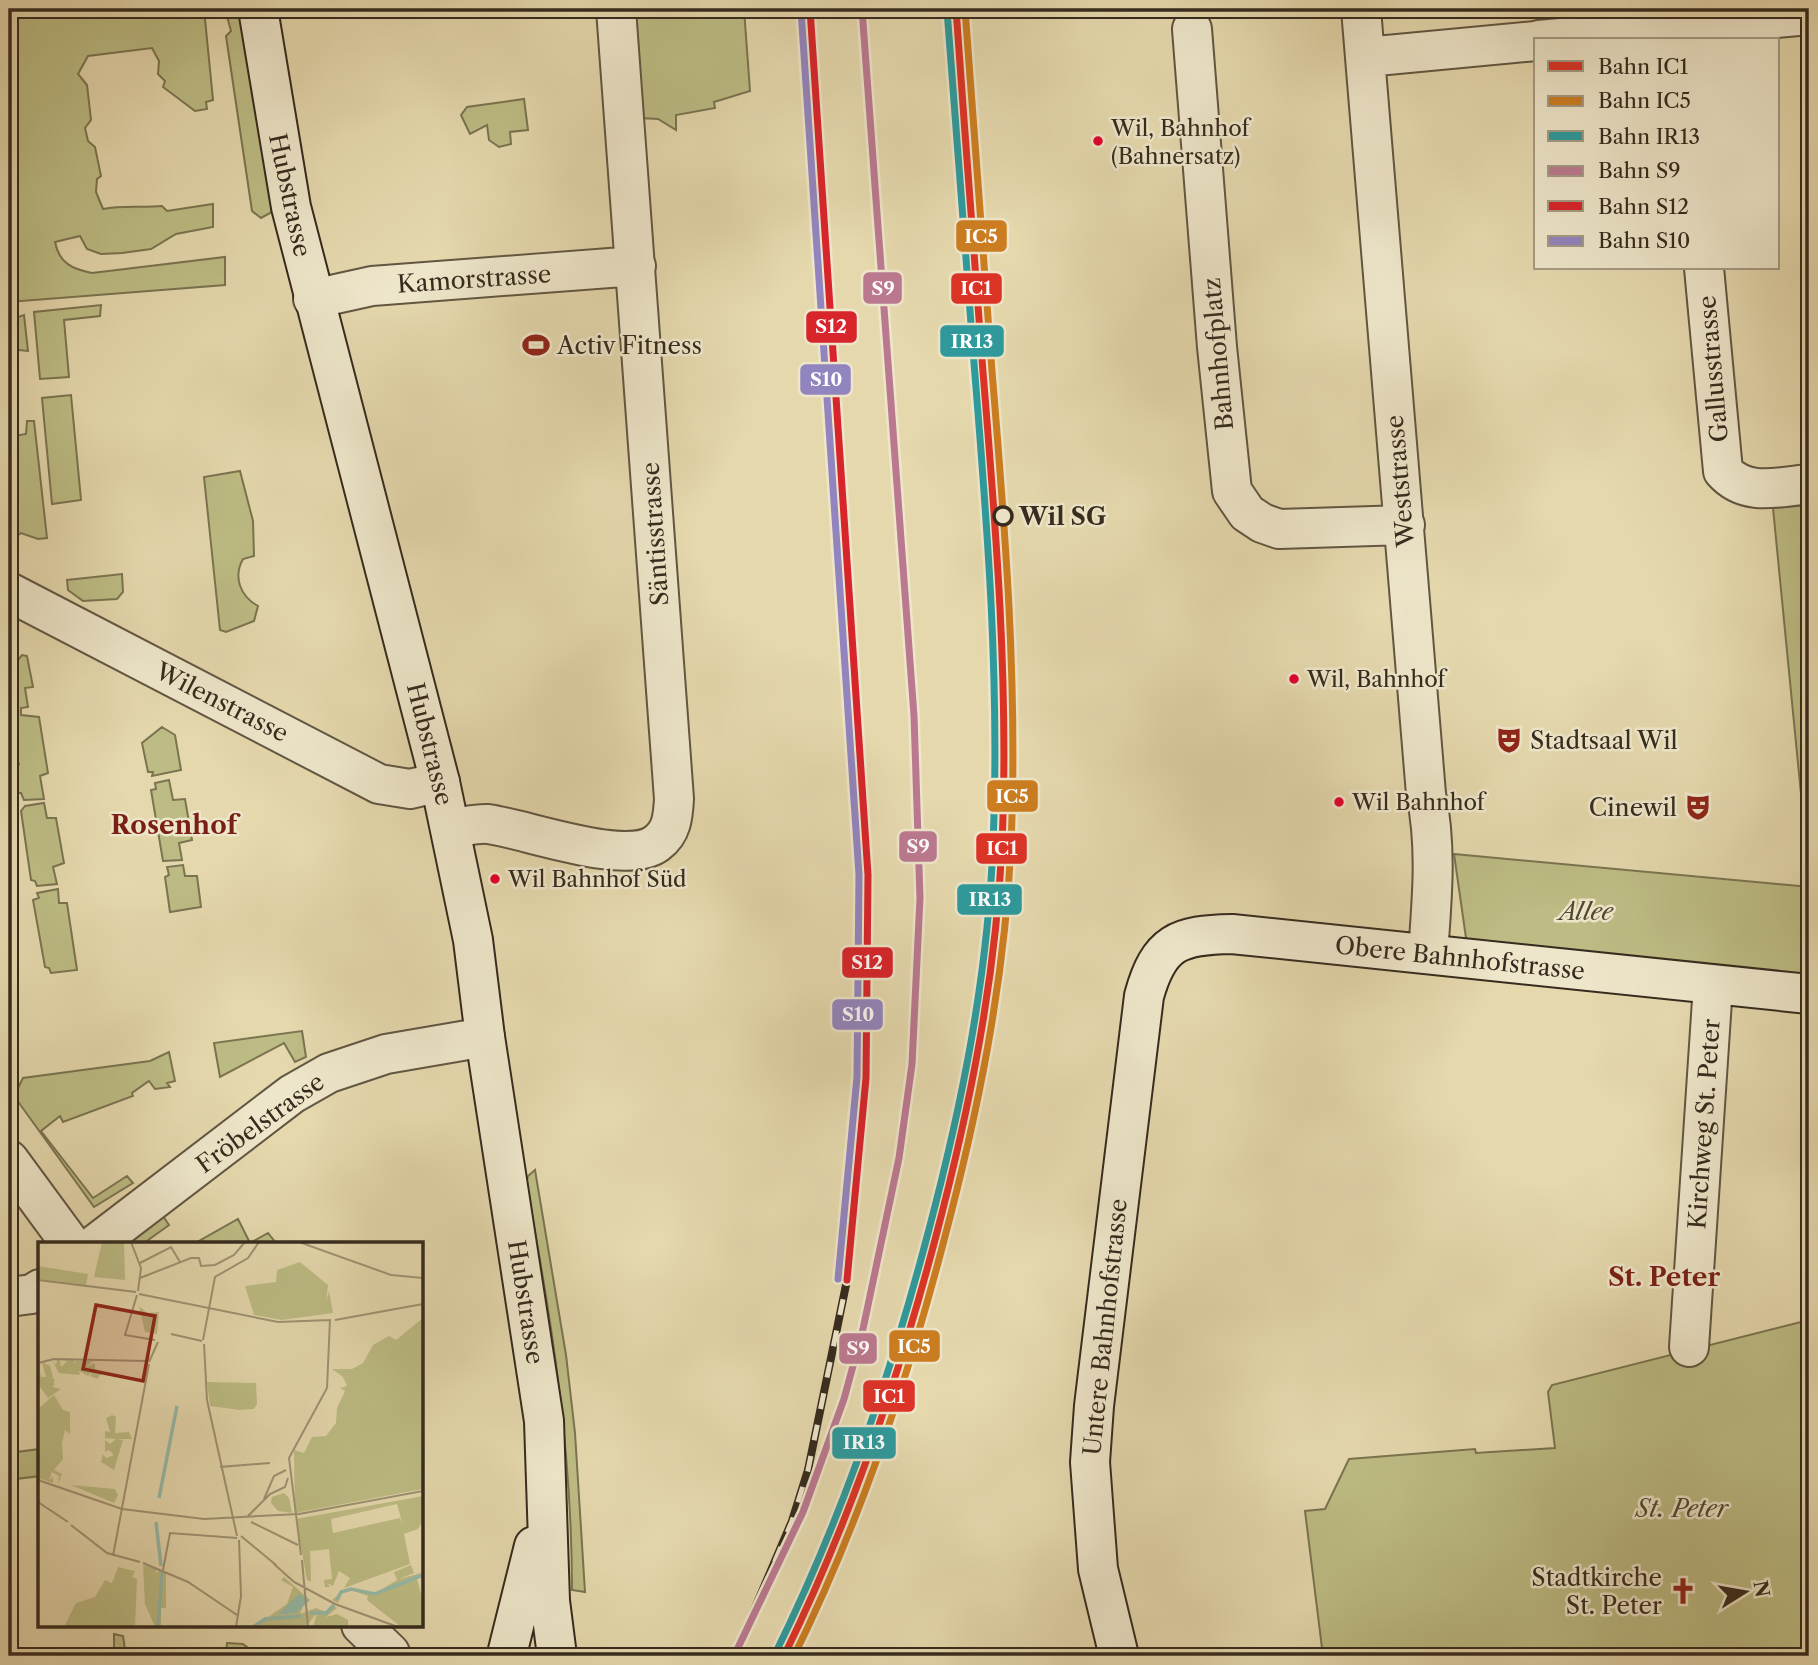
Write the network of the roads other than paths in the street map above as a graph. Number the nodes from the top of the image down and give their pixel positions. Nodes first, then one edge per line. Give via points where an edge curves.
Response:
1 (258, 9) edge
2 (616, 9) edge
3 (1361, 9) edge
4 (1809, 15) edge
5 (1682, 25) edge
6 (1192, 29) dead end
7 (1557, 38) edge
8 (1534, 40) edge
9 (1366, 57) junction
10 (636, 266) junction
11 (1704, 270) edge
12 (313, 299) junction
13 (1809, 484) edge
14 (1405, 526) junction
15 (9, 592) edge
16 (440, 782) junction
17 (451, 828) junction
18 (1428, 953) junction
19 (1713, 985) junction
20 (1809, 994) edge
21 (1144, 996) joint
22 (485, 1037) junction
23 (9, 1160) edge
24 (69, 1242) edge
25 (98, 1242) edge
26 (38, 1290) edge
27 (9, 1297) edge
28 (1689, 1347) dead end
29 (546, 1490) junction
30 (362, 1626) edge
31 (390, 1653) dead end
32 (505, 1655) edge
33 (548, 1656) edge
34 (557, 1656) edge
35 (1119, 1656) edge

1 - 12 street, Hubstrasse via 280,151
2 - 10 street, Säntisstrasse
3 - 9 street, Weststrasse
4 - 5 street
5 - 7 street
6 - 14 street, Bahnhofplatz via 1232,491 1247,513 1279,530
8 - 9 street
9 - 14 street, Weststrasse via 1380,270
10 - 12 street, Kamorstrasse via 372,286
10 - 17 street, Säntisstrasse via 673,820 656,844 625,852 486,824
11 - 13 street, Gallusstrasse via 1723,471 1749,488
12 - 16 street, Hubstrasse
14 - 18 street, Weststrasse via 1434,855
15 - 16 street, Wilenstrasse via 379,784 410,789
16 - 17 street, Hubstrasse
17 - 22 street, Hubstrasse via 473,940
18 - 19 street, Obere Bahnhofstrasse
18 - 21 street, Obere Bahnhofstrasse via 1209,934 1165,950 1154,963
19 - 20 street, Obere Bahnhofstrasse
19 - 28 street, Kirchweg St. Peter
21 - 35 street, Untere Bahnhofstrasse via 1090,1462 1098,1569
22 - 25 street, Fröbelstrasse via 357,1062 329,1073 292,1094
22 - 29 street, Hubstrasse via 544,1421
23 - 24 street
26 - 27 street
29 - 32 street, Hubstrasse via 523,1598
29 - 34 street, Hubstrasse
30 - 31 street
32 - 33 street via 534,1651

